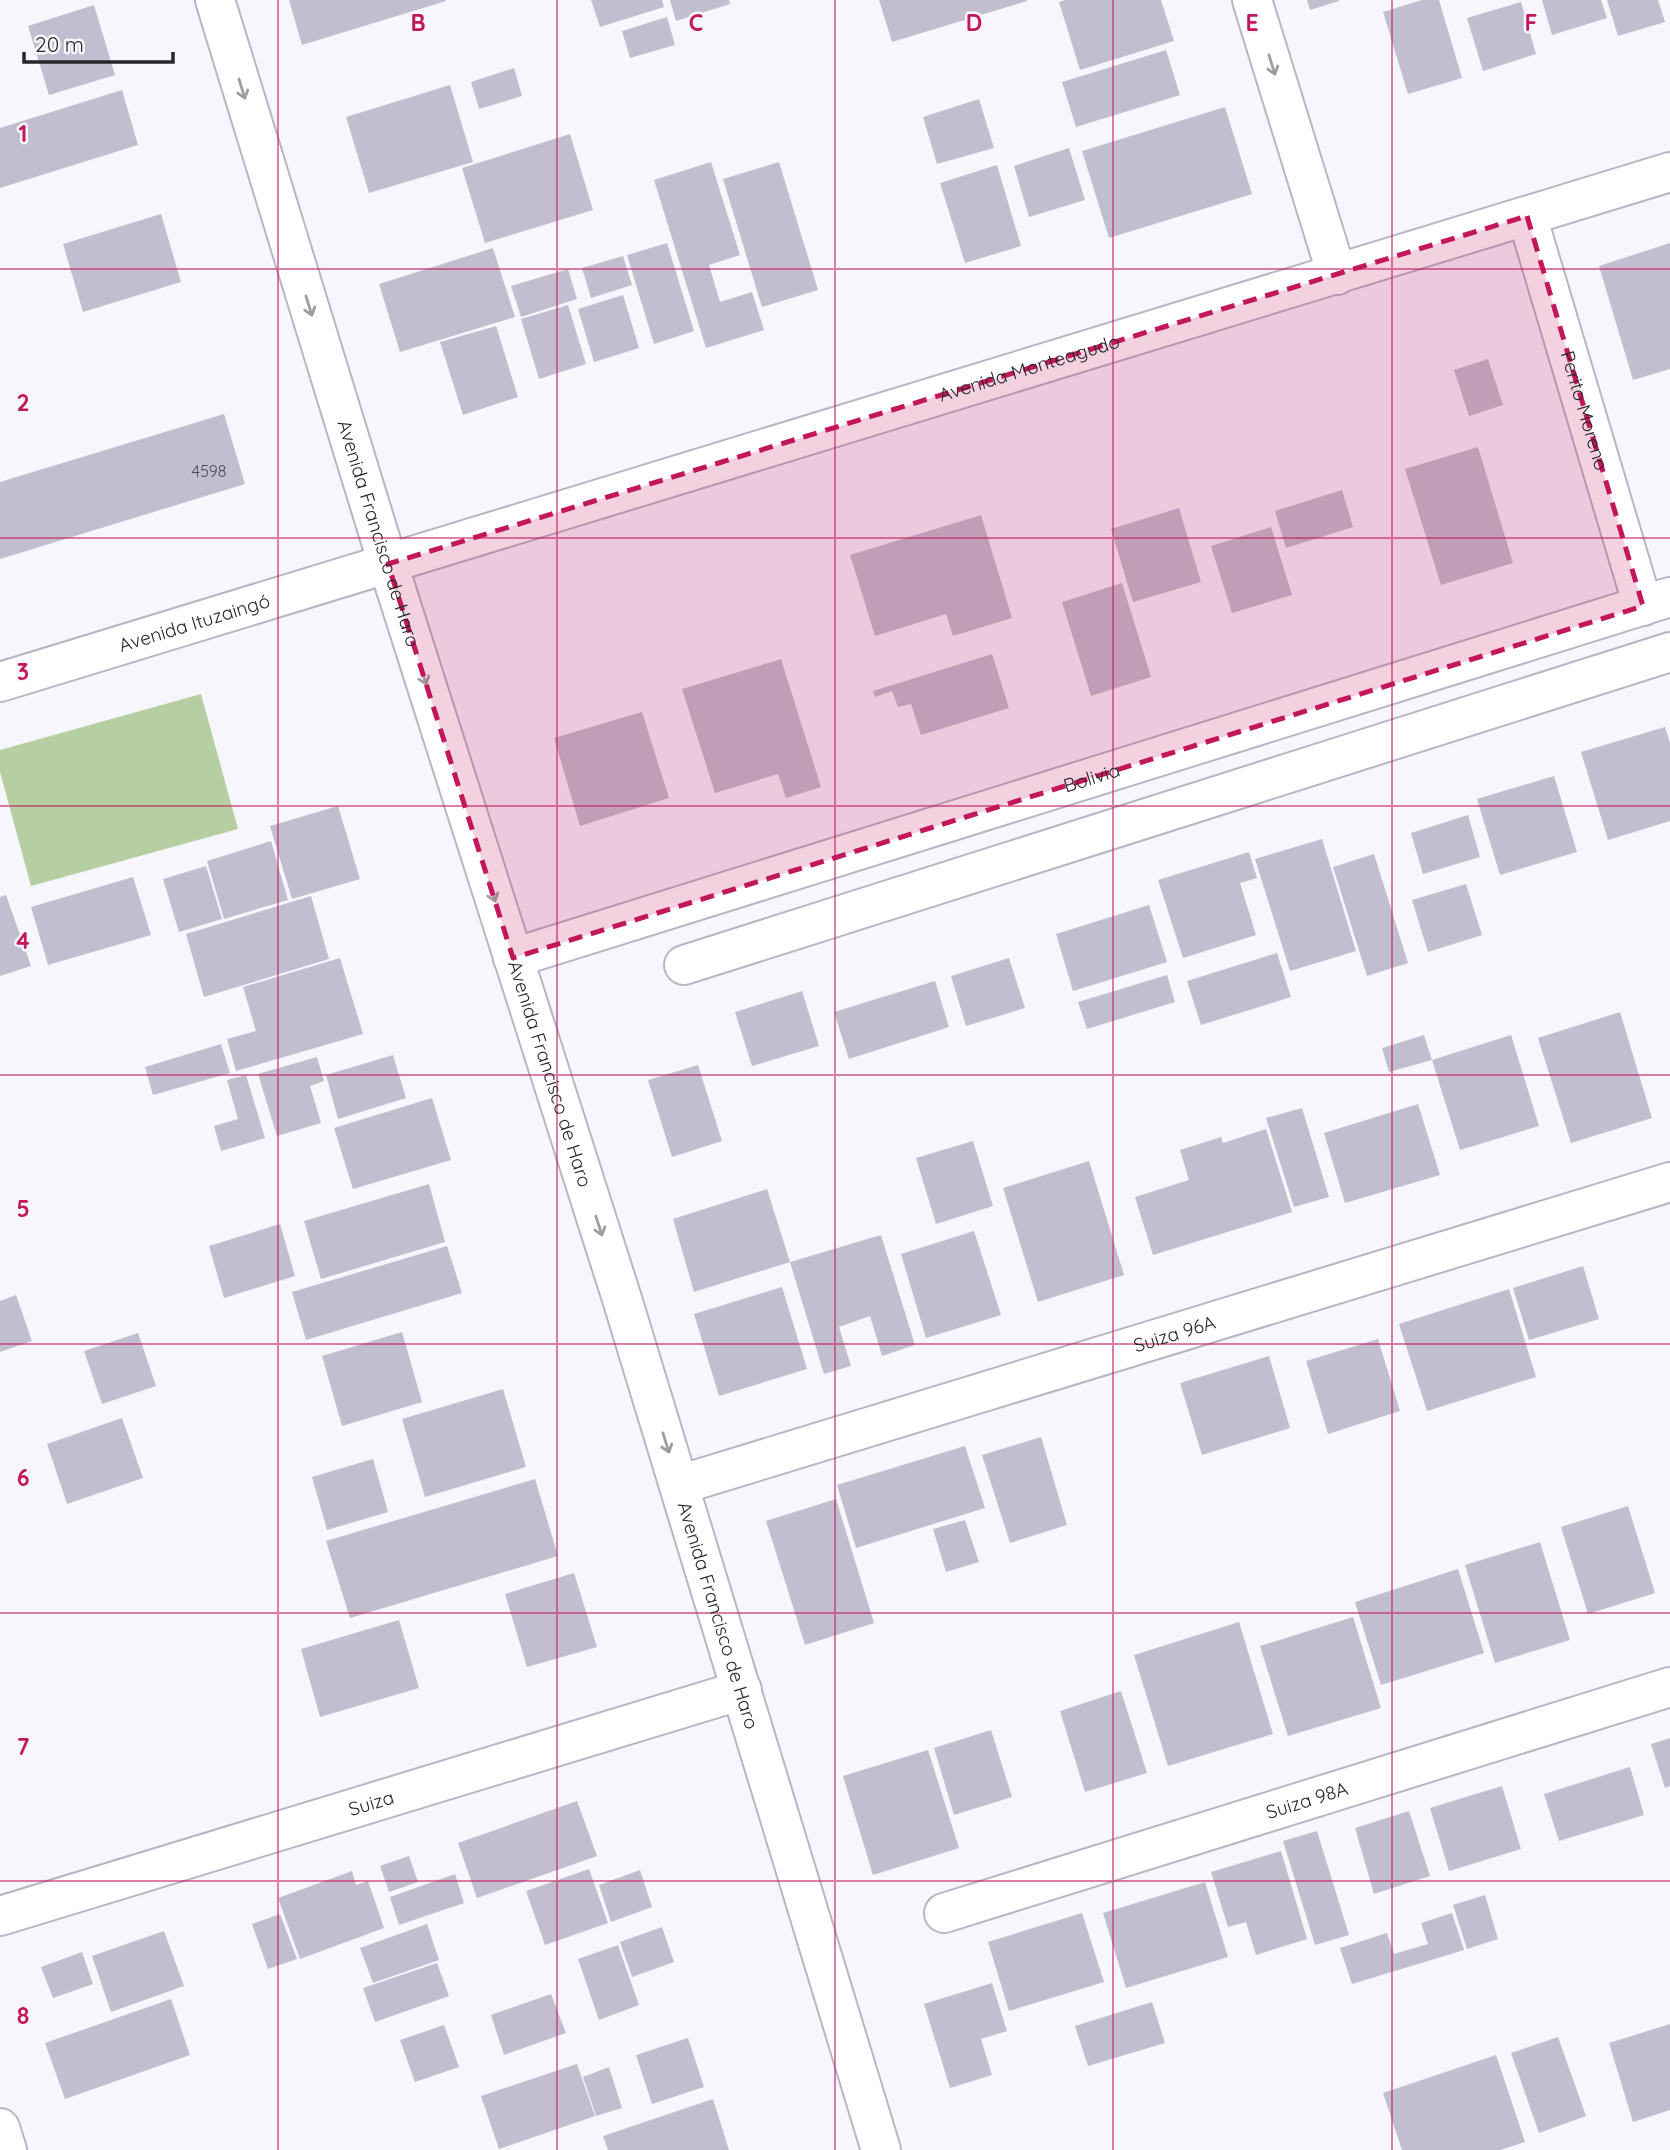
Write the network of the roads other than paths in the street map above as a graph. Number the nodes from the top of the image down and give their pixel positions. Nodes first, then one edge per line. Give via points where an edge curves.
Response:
1 (215, 0) edge
2 (1252, 0) edge
3 (1670, 172) edge
4 (1527, 216) junction
5 (1336, 275) junction
6 (388, 564) junction
7 (1656, 601) edge
8 (1670, 652) edge
9 (0, 682) edge
10 (513, 958) junction
11 (684, 965) dead end
12 (1670, 1182) edge
13 (679, 1485) junction
14 (1670, 1687) edge
15 (742, 1690) junction
16 (944, 1913) dead end
17 (0, 1916) edge
18 (0, 2128) edge
19 (6, 2150) edge
20 (880, 2150) edge

1 -> 6 street, Avenida Francisco de Haro
2 -> 5 street
3 - 4 street, Avenida Monteagudo
4 - 5 street, Avenida Monteagudo
4 - 7 street, Perito Moreno
5 - 6 street, Avenida Monteagudo
6 - 9 street, Avenida Ituzaingó
6 -> 10 street, Avenida Francisco de Haro
7 - 10 street, Bolivia
8 - 11 street
10 -> 13 street, Avenida Francisco de Haro
12 - 13 street, Suiza 96A
13 - 15 street, Avenida Francisco de Haro
14 - 16 street, Suiza 98A
15 - 17 street, Suiza
15 - 20 street, Avenida Francisco de Haro
18 - 19 street

